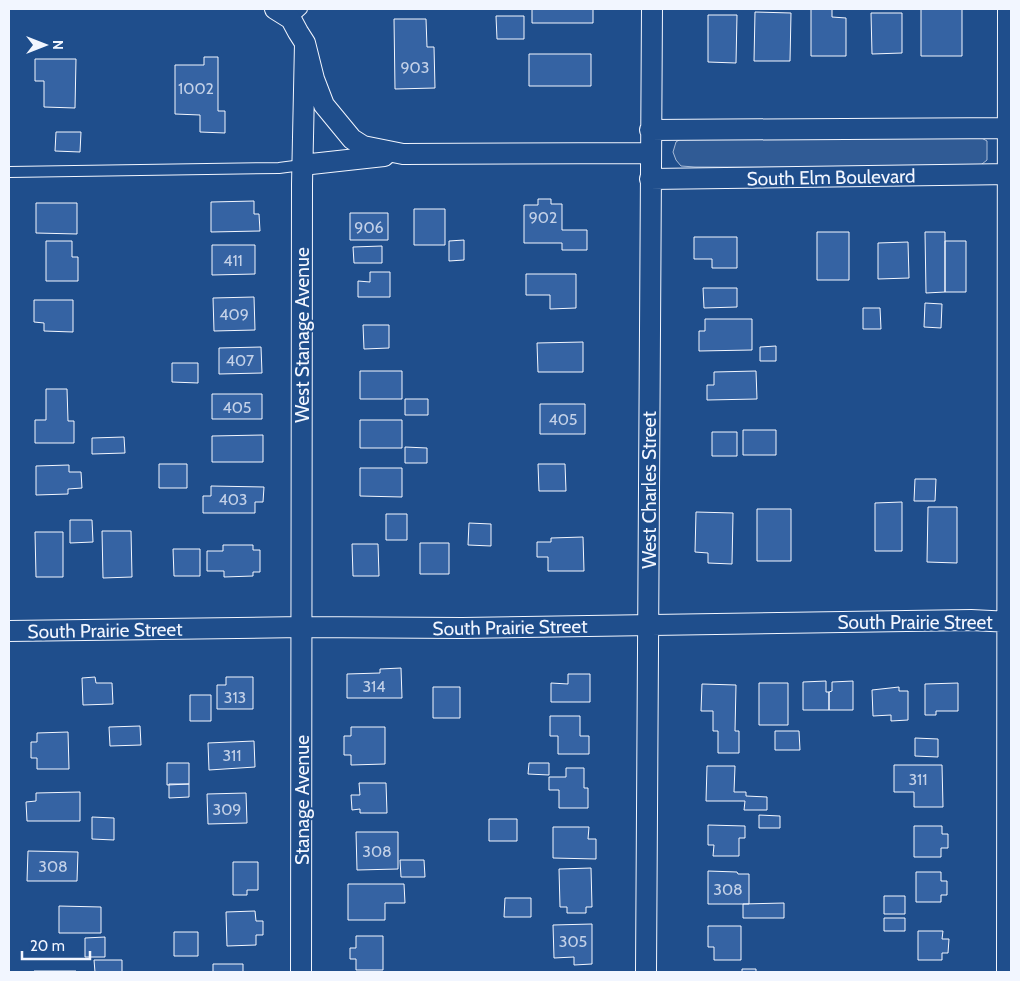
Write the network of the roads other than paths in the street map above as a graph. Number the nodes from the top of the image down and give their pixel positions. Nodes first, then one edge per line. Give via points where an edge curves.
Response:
1 (652, 9) edge
2 (1008, 9) edge
3 (289, 12) edge
4 (305, 43) junction
5 (1009, 128) edge
6 (650, 130) junction
7 (650, 153) junction
8 (403, 154) junction
9 (302, 165) junction
10 (9, 172) edge
11 (1009, 174) edge
12 (650, 179) junction
13 (1009, 622) edge
14 (648, 625) junction
15 (302, 627) junction
16 (9, 631) edge
17 (301, 972) edge
18 (646, 972) edge
19 (1007, 972) edge

1 - 6 street, West Charles Street
2 - 5 street
3 - 4 street
4 - 8 street via 324,104 352,139 363,146
4 - 9 street, West Stanage Avenue
5 - 6 street
5 - 11 street
6 - 7 street, West Charles Street
7 - 8 street
7 - 12 street, West Charles Street
8 - 9 street
9 - 10 lane
9 - 15 street, West Stanage Avenue
11 - 12 street, South Elm Boulevard
11 - 13 street
12 - 14 street, West Charles Street
13 - 14 street, South Prairie Street
13 - 19 street
14 - 15 street, South Prairie Street
14 - 18 street, West Charles Street
15 - 16 street, South Prairie Street
15 - 17 street, Stanage Avenue

